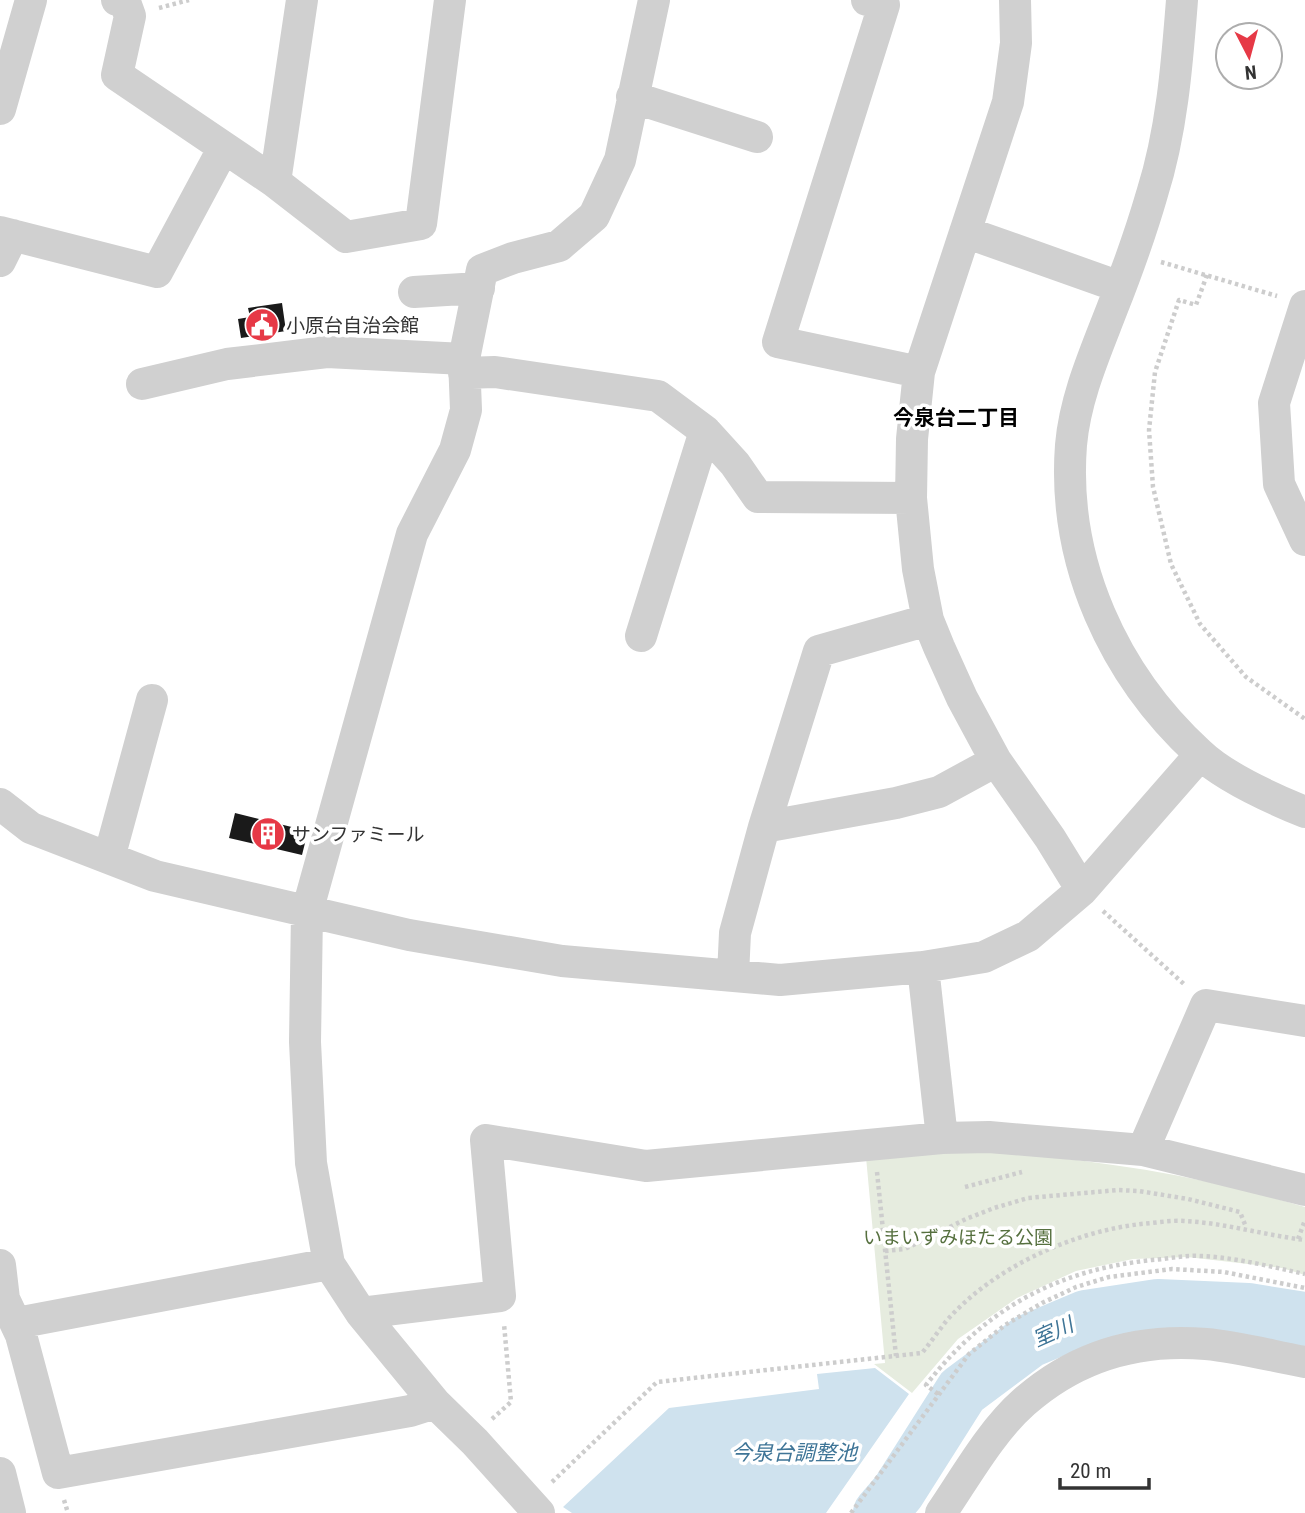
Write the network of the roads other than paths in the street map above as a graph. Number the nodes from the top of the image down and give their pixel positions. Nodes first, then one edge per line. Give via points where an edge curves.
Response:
1 (31, 0) edge
2 (117, 0) edge
3 (302, 0) edge
4 (450, 0) edge
5 (654, 0) edge
6 (867, 0) edge
7 (1015, 0) edge
8 (1182, 0) edge
9 (632, 97) junction
10 (0, 109) edge
11 (757, 137) dead end
12 (223, 149) junction
13 (275, 183) junction
14 (965, 232) junction
15 (4, 243) edge
16 (1120, 287) junction
17 (478, 288) junction
18 (414, 292) dead end
19 (1303, 319) edge
20 (464, 366) junction
21 (919, 372) junction
22 (142, 384) dead end
23 (705, 430) junction
24 (911, 498) junction
25 (1305, 540) edge
26 (928, 620) junction
27 (641, 636) dead end
28 (152, 700) dead end
29 (1200, 755) junction
30 (996, 761) junction
31 (0, 804) edge
32 (1305, 812) edge
33 (764, 827) junction
34 (109, 858) junction
35 (1082, 890) junction
36 (307, 912) junction
37 (923, 967) junction
38 (733, 975) junction
39 (1305, 1021) edge
40 (942, 1138) junction
41 (1143, 1150) junction
42 (1305, 1190) edge
43 (329, 1264) junction
44 (0, 1265) edge
45 (362, 1313) junction
46 (17, 1323) junction
47 (1305, 1362) edge
48 (435, 1403) junction
49 (0, 1473) edge
50 (541, 1501) edge
51 (10, 1513) edge
52 (941, 1513) edge

1 - 10 street
2 - 12 street via 125,2 130,16 117,75
3 - 13 street
4 - 13 street via 421,224 346,237
5 - 9 street
6 - 21 street via 884,5 778,342
7 - 14 street via 1016,43 1008,102
8 - 16 street via 1173,91 1153,191
9 - 11 street
9 - 17 street via 620,160 594,216 559,246 482,270
12 - 13 street
12 - 15 street via 157,272
14 - 16 street
14 - 21 street
16 - 29 street via 1084,380 1071,445 1072,507 1100,618 1123,664
17 - 18 street
17 - 20 street
19 - 25 street via 1274,403 1279,484
20 - 22 street via 327,352 227,364
20 - 23 street via 658,396
20 - 36 street via 466,410 455,450 412,534
21 - 24 street
23 - 24 street via 758,497
23 - 27 street
24 - 26 street
26 - 30 street
26 - 33 street via 819,651
28 - 34 street
29 - 32 street via 1276,801
29 - 35 street
30 - 33 street via 939,792
30 - 35 street
31 - 34 street via 31,828
33 - 38 street via 735,933
34 - 36 street via 155,876
35 - 37 street via 1028,936 984,957
36 - 38 street via 562,961
36 - 43 street via 305,1042 311,1163
37 - 38 street via 780,981
37 - 40 street
39 - 41 street via 1206,1005
40 - 41 street via 989,1137
40 - 45 street via 646,1166 486,1140 500,1296
41 - 42 street
43 - 45 street
43 - 46 street
44 - 46 street via 4,1298
45 - 48 street
46 - 48 street via 58,1473
47 - 52 street via 1206,1344 1170,1343 1125,1348 1088,1359 1023,1403
48 - 50 street
49 - 51 street

